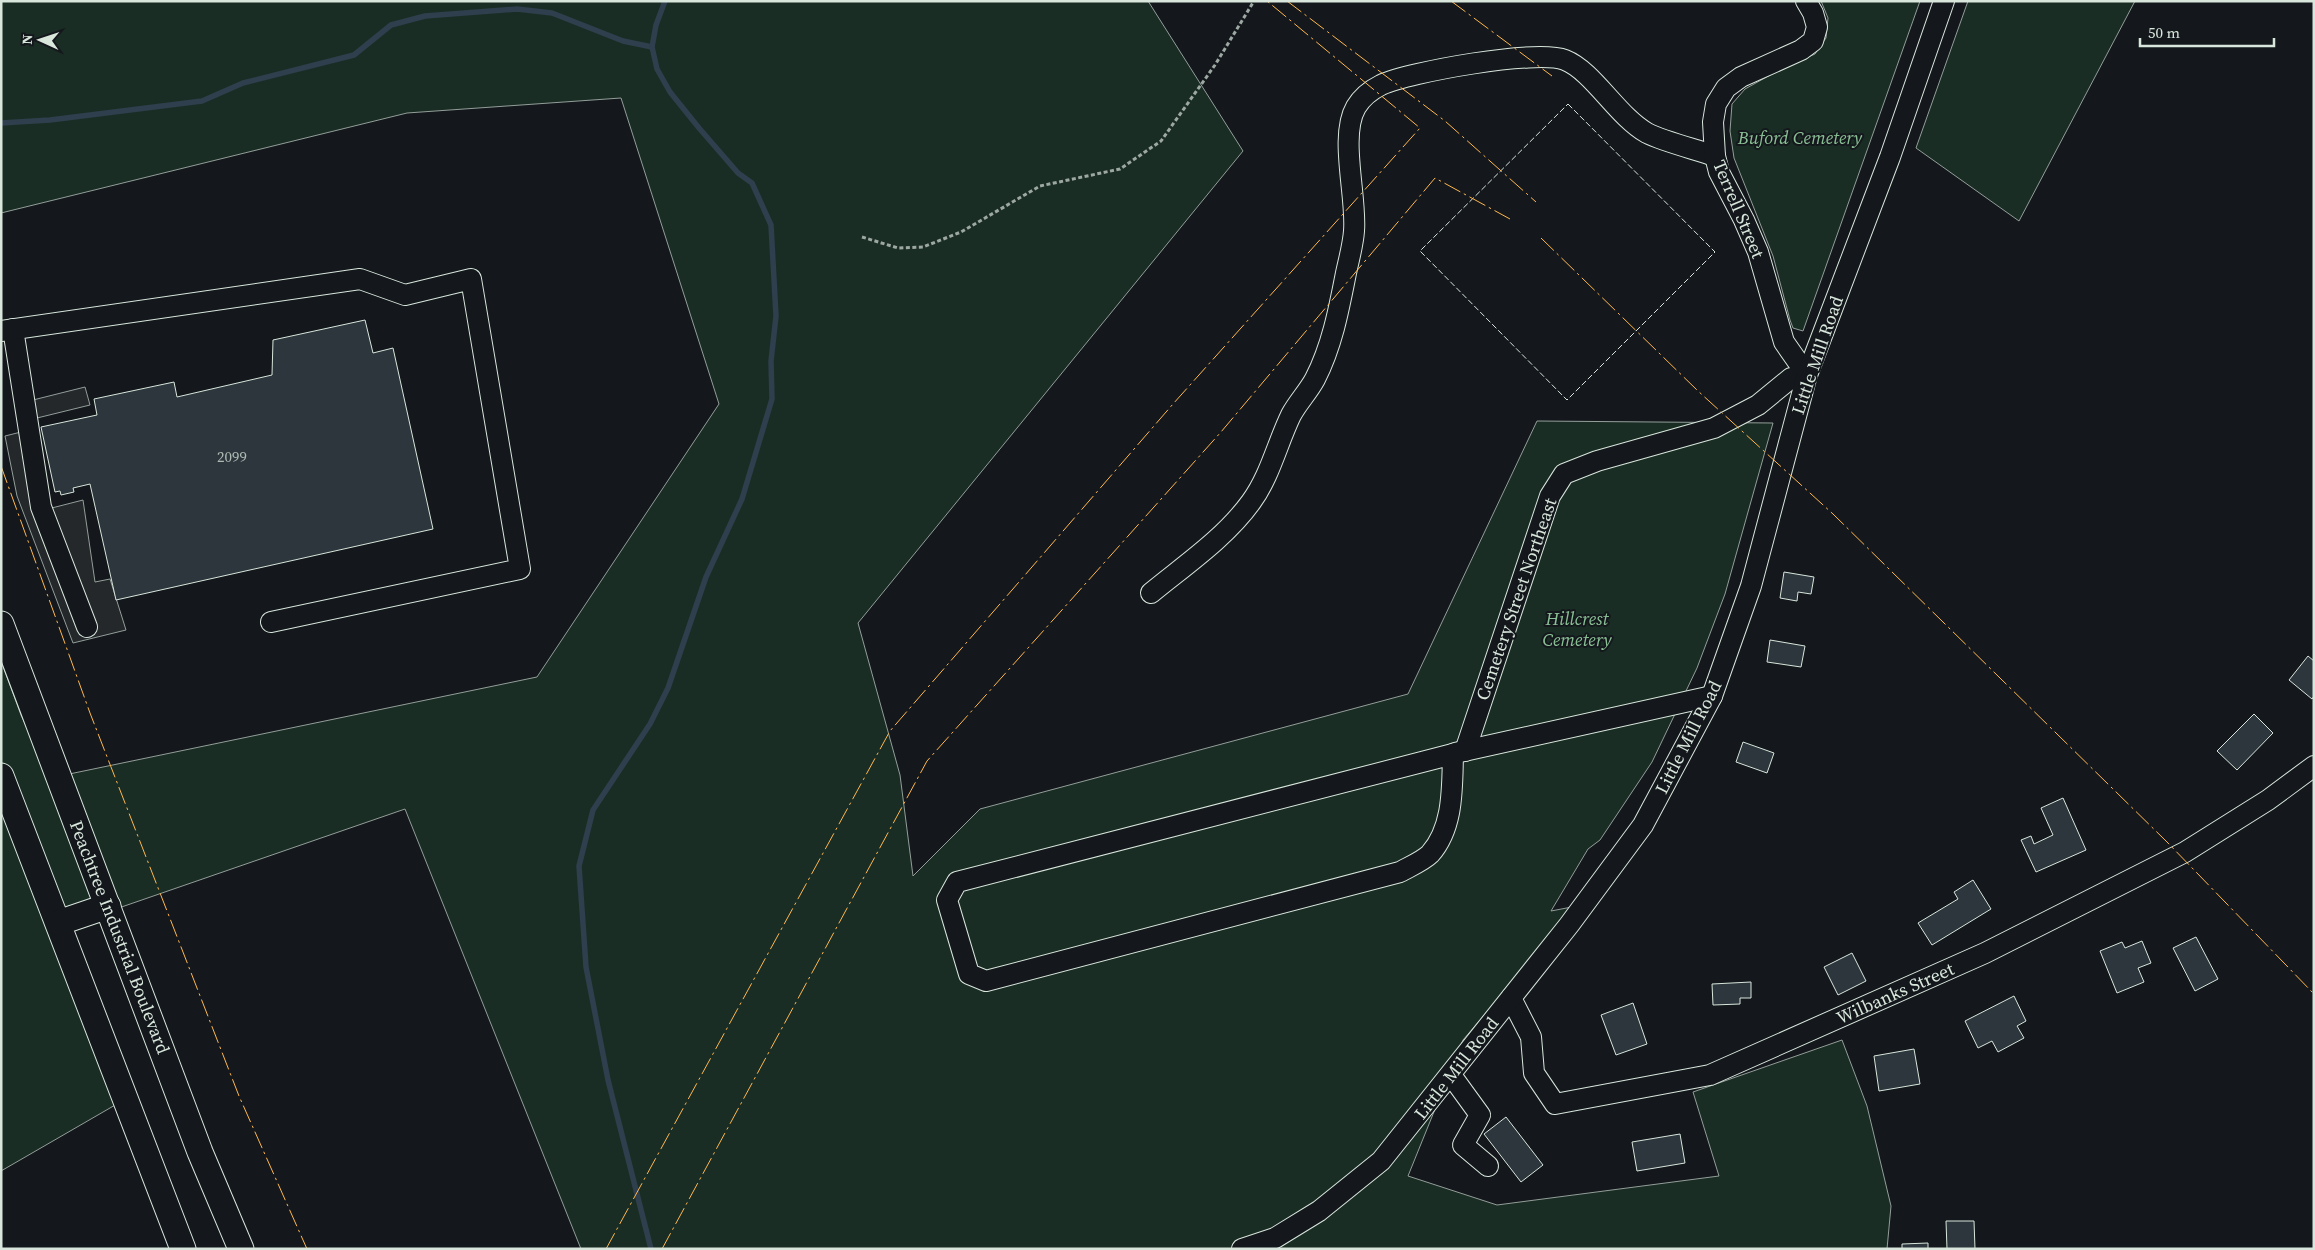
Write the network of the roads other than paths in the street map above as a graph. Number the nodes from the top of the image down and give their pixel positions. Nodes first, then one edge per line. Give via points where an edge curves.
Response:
1 (1806, 1) edge
2 (1944, 1) edge
3 (1715, 156) junction
4 (7, 330) edge
5 (1807, 375) junction
6 (1151, 593) dead end
7 (271, 622) dead end
8 (1, 624) edge
9 (87, 627) dead end
10 (1712, 696) junction
11 (1459, 752) junction
12 (2314, 766) edge
13 (1, 776) edge
14 (108, 906) junction
15 (58, 923) junction
16 (1511, 998) junction
17 (1451, 1075) junction
18 (1488, 1166) dead end
19 (183, 1249) edge
20 (241, 1249) edge
21 (1242, 1249) edge

1 - 3 street, Terrell Street via 1817,26 1813,41 1726,88 1716,104
2 - 5 street, Little Mill Road via 1890,157
3 - 5 street, Terrell Street via 1719,172 1758,252 1784,342
3 - 6 street via 1647,133 1623,114 1582,70 1565,60 1551,57 1533,56 1465,65 1402,78 1365,95 1355,109 1350,128 1354,232 1338,317 1315,379 1292,414 1268,472 1251,502 1230,526
4 - 7 street via 360,280 405,295 471,279 520,569
4 - 9 street via 41,507
5 - 10 street, Little Mill Road via 1751,586
5 - 11 street, Cemetery Street Northeast via 1791,378 1758,405 1714,428 1597,461 1564,474 1550,496
8 - 14 main road, Peachtree Industrial Boulevard
10 - 11 street
10 - 16 street, Little Mill Road via 1643,825
11 - 11 street, Cemetery Street Northeast via 957,882 947,900 969,974 986,981 1400,872 1429,855 1443,832 1450,811
12 - 16 street, Wilbanks Street via 2268,800 2185,852 1985,953 1710,1075 1555,1104 1534,1073 1531,1037
13 - 15 main road
14 - 15 main road
14 - 20 main road, Peachtree Industrial Boulevard via 200,1152
15 - 19 main road
16 - 17 street, Little Mill Road
17 - 18 street via 1480,1116 1463,1145
17 - 21 street, Little Mill Road via 1381,1161 1319,1211 1275,1238

